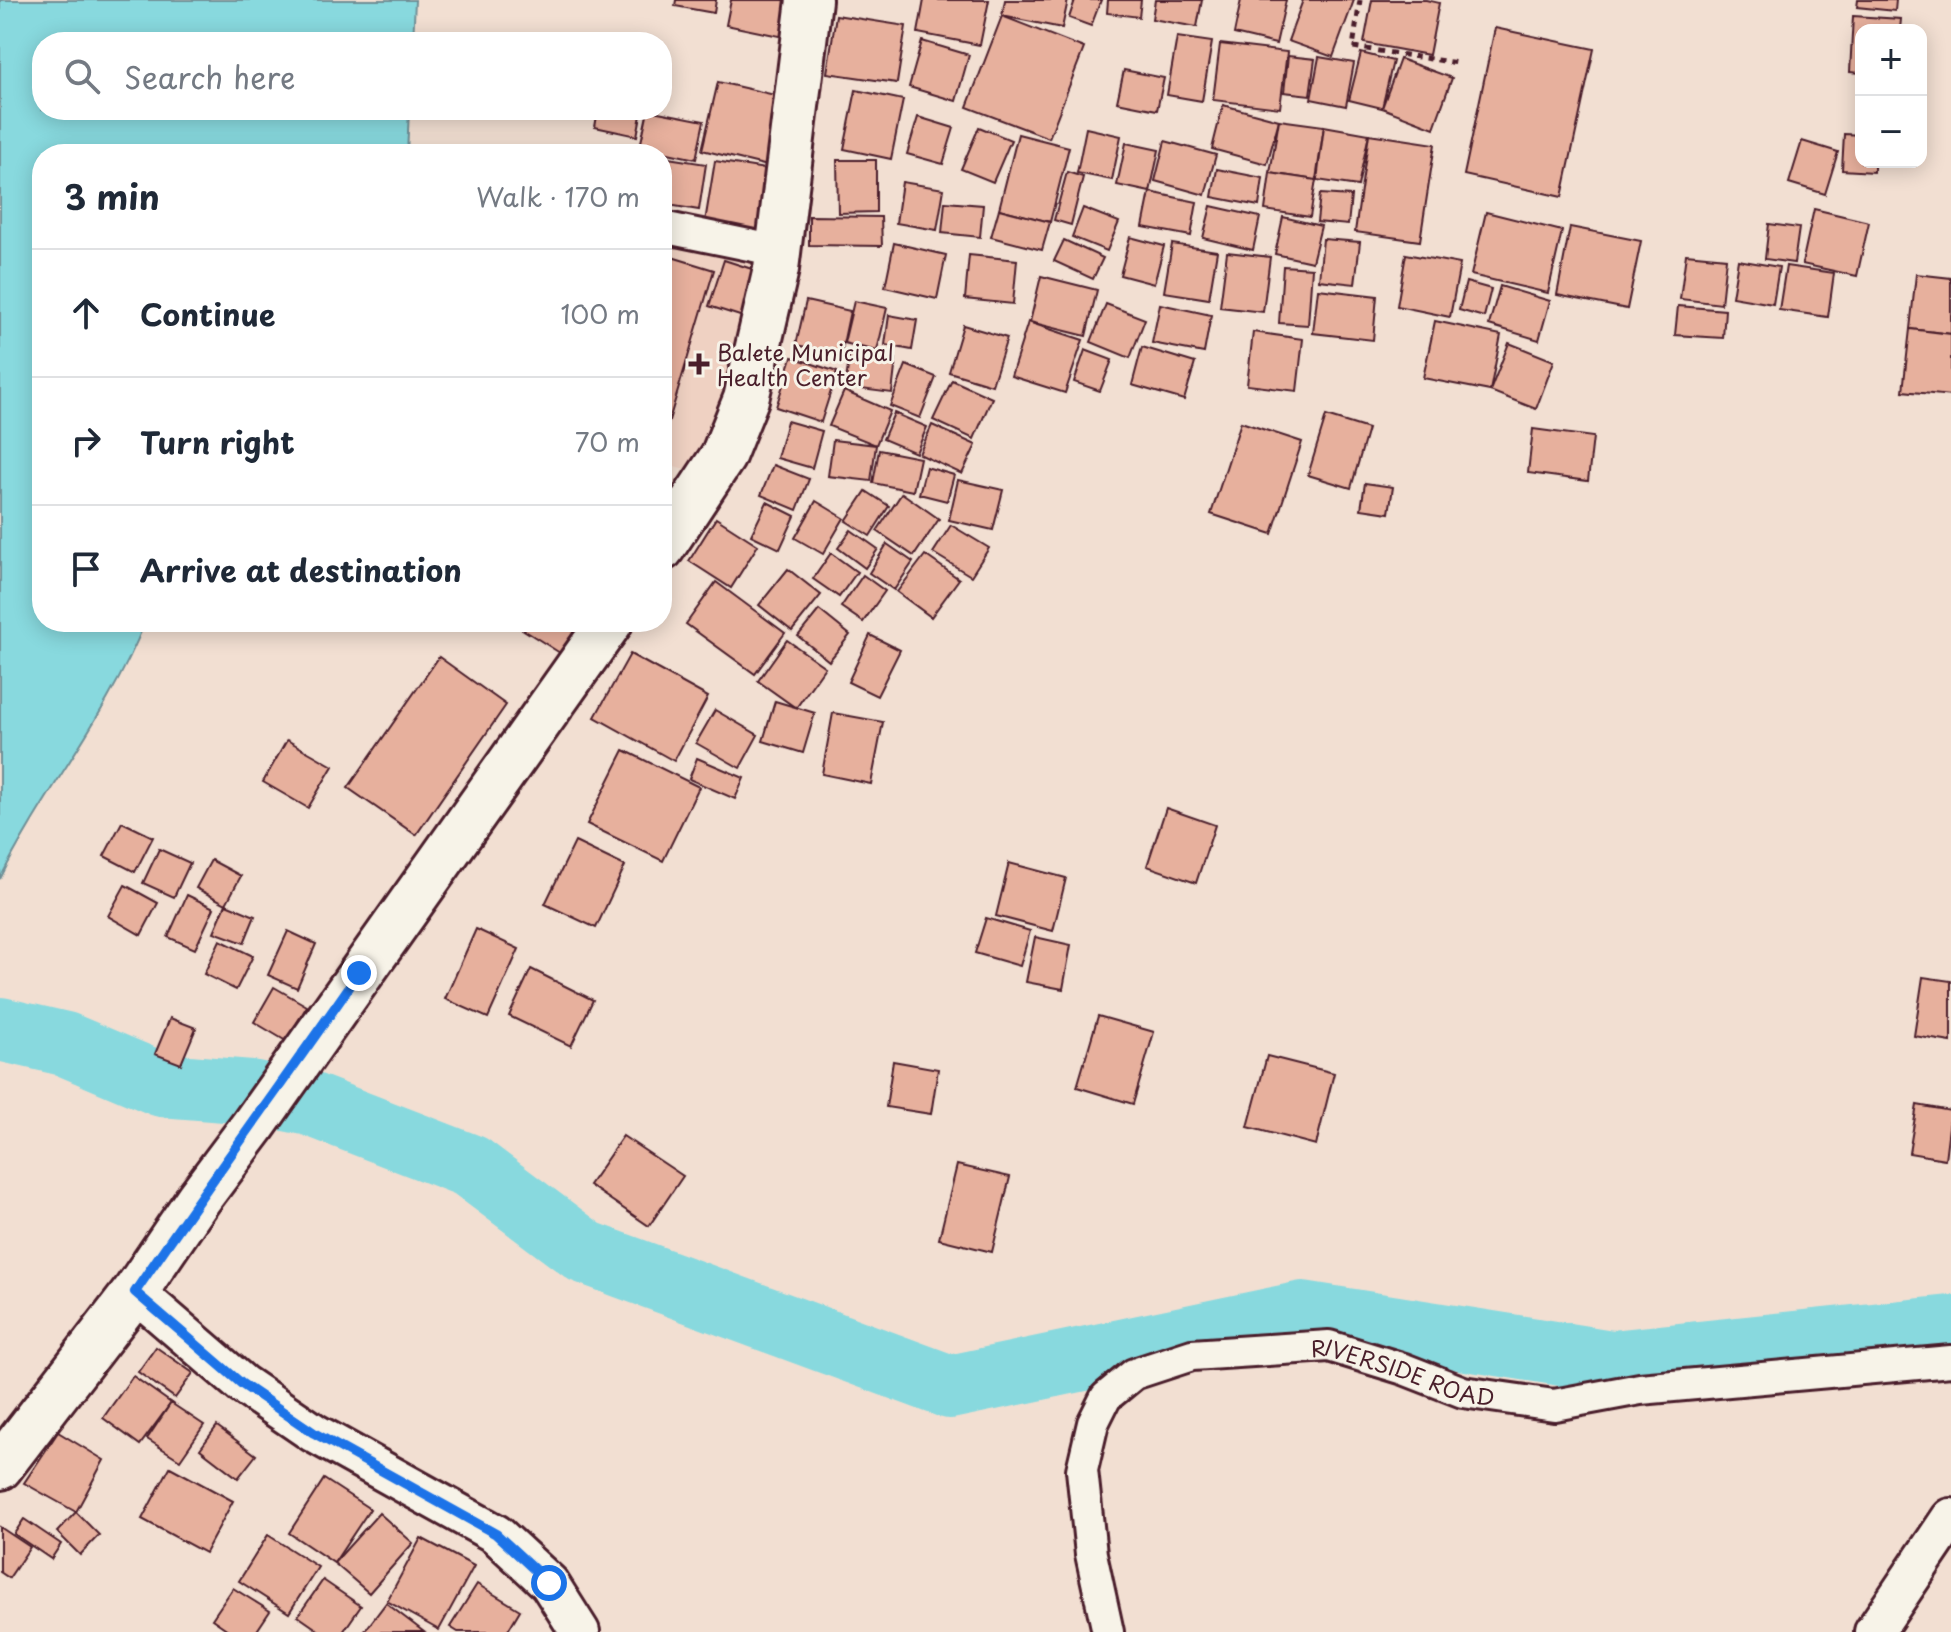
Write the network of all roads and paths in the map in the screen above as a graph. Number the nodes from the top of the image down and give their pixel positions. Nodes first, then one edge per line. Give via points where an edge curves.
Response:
1 (809, 0) edge
2 (1360, 0) edge
3 (1457, 63) dead end
4 (672, 229) edge
5 (778, 251) junction
6 (672, 533) edge
7 (603, 632) edge
8 (135, 1292) junction
9 (1951, 1361) edge
10 (0, 1467) edge
11 (1951, 1518) edge
12 (580, 1632) edge
13 (1108, 1632) edge
14 (1874, 1632) edge

1 - 5 main road
2 - 3 path via 1353,47
4 - 5 street
5 - 6 main road via 746,399 723,456
7 - 8 main road
8 - 10 main road
8 - 12 street via 242,1384 314,1433 496,1534 549,1583
9 - 13 street, RIVERSIDE ROAD via 1640,1389 1554,1405 1463,1392 1329,1346 1192,1355 1134,1374 1106,1397 1093,1423 1082,1470 1091,1554
11 - 14 street

